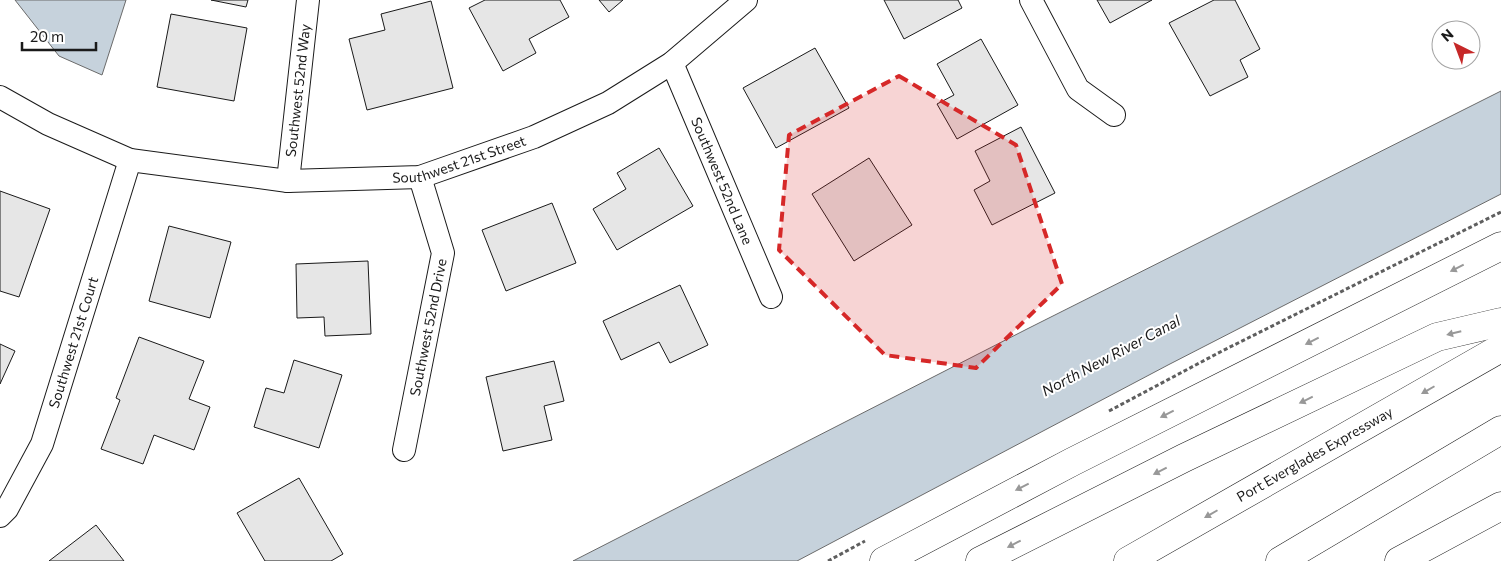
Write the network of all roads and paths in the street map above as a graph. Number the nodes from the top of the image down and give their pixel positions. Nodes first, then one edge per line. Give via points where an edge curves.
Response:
1 (308, 0) edge
2 (746, 0) edge
3 (1031, 0) edge
4 (672, 62) junction
5 (0, 97) edge
6 (1114, 115) dead end
7 (130, 160) junction
8 (420, 177) junction
9 (288, 181) junction
10 (1501, 246) edge
11 (772, 297) dead end
12 (1501, 322) edge
13 (1501, 348) edge
14 (1501, 430) edge
15 (404, 450) dead end
16 (1501, 506) edge
17 (0, 516) edge
18 (884, 561) edge
19 (980, 561) edge
20 (1128, 561) edge
21 (1280, 561) edge
22 (1399, 561) edge

1 - 9 street, Southwest 52nd Way
2 - 4 street, Southwest 21st Street
3 - 6 street via 1078,89
4 - 8 street, Southwest 21st Street via 608,104 534,137
4 - 11 street, Southwest 52nd Lane
5 - 7 street, Southwest 21st Street via 48,124
7 - 9 street, Southwest 21st Street
7 - 17 street, Southwest 21st Court via 42,444 7,509
8 - 9 street, Southwest 21st Street
8 - 15 street, Southwest 52nd Drive via 443,253
10 -> 18 main road via 1072,462
12 -> 19 main road via 1437,337 1184,458
13 -> 20 main road, Port Everglades Expressway
14 - 21 main road
16 - 22 main road

